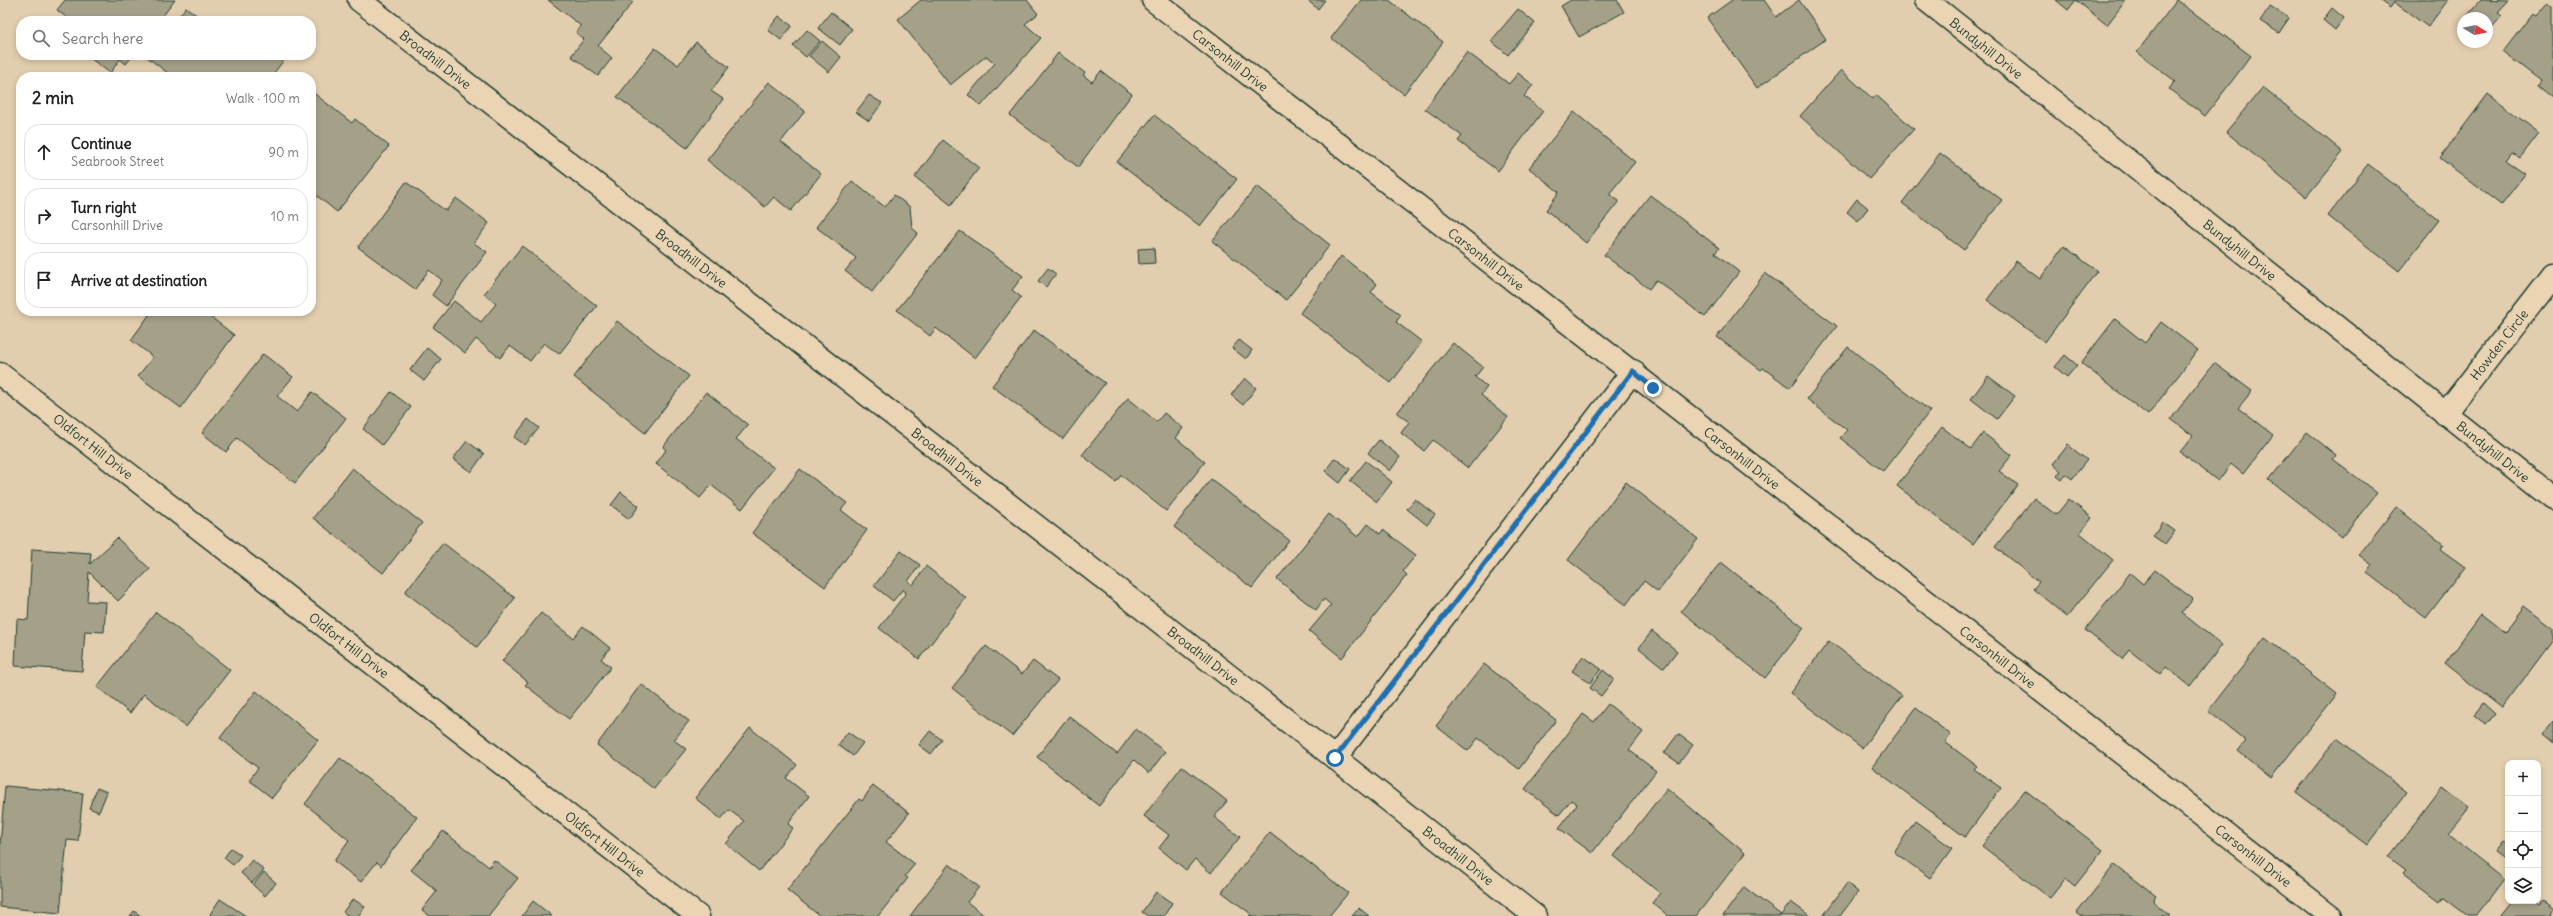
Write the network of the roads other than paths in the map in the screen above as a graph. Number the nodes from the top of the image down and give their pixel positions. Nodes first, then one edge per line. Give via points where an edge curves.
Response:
1 (359, 0) edge
2 (1153, 0) edge
3 (1926, 0) edge
4 (2553, 275) edge
5 (1633, 371) junction
6 (0, 374) edge
7 (2445, 414) junction
8 (2553, 499) edge
9 (1335, 758) junction
10 (698, 916) edge
11 (1535, 916) edge
12 (2331, 916) edge

1 - 9 street, Broadhill Drive
2 - 5 street, Carsonhill Drive
3 - 7 street, Bundyhill Drive
4 - 7 street, Howden Circle
5 - 9 street
5 - 12 street, Carsonhill Drive
6 - 10 street, Oldfort Hill Drive
7 - 8 street, Bundyhill Drive
9 - 11 street, Broadhill Drive

